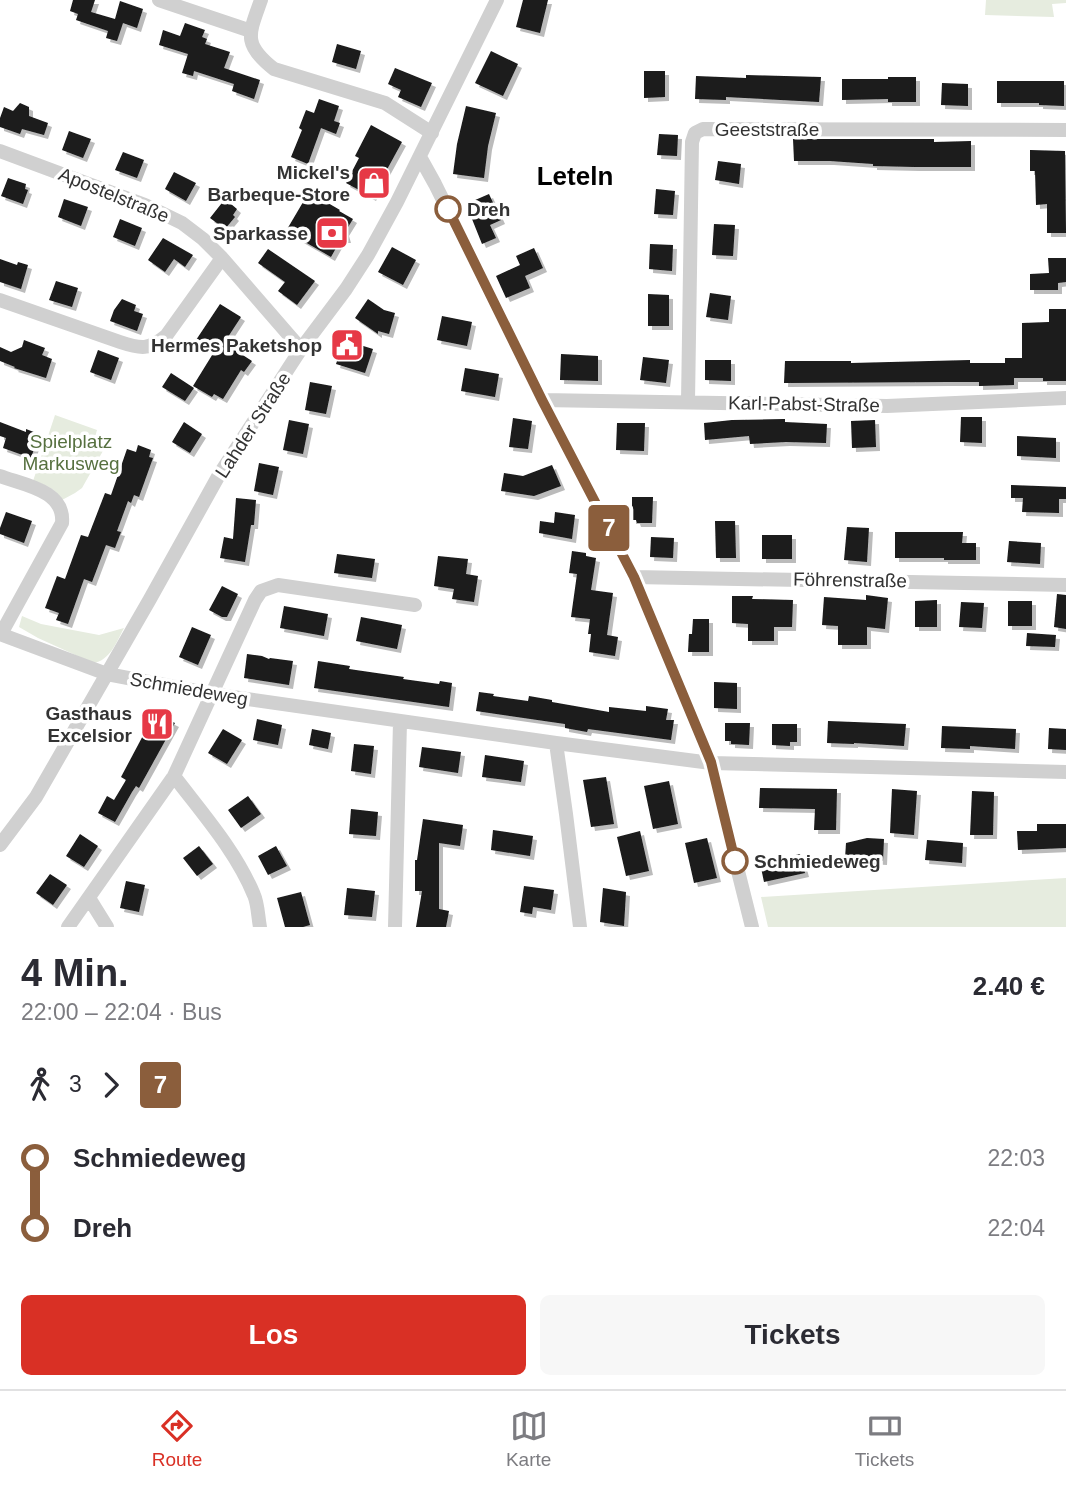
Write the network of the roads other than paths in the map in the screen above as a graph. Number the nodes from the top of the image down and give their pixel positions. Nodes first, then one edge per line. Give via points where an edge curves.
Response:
1 (159, 0) edge
2 (261, 0) edge
3 (496, 0) edge
4 (251, 31) junction
5 (1066, 130) edge
6 (432, 132) junction
7 (0, 151) edge
8 (419, 157) junction
9 (222, 258) junction
10 (0, 300) edge
11 (301, 349) junction
12 (1066, 398) edge
13 (542, 400) junction
14 (688, 401) junction
15 (0, 476) edge
16 (634, 577) junction
17 (1066, 584) edge
18 (415, 605) dead end
19 (1, 634) edge
20 (107, 674) junction
21 (212, 694) junction
22 (400, 722) junction
23 (555, 743) junction
24 (711, 762) junction
25 (1066, 772) edge
26 (174, 776) junction
27 (0, 845) edge
28 (89, 898) junction
29 (68, 927) edge
30 (107, 927) edge
31 (260, 927) edge
32 (395, 927) edge
33 (580, 927) edge
34 (752, 927) edge

1 - 4 street
2 - 4 street
3 - 6 street, Lahder Straße
4 - 6 street via 251,46 274,69 385,103
5 - 14 street, Geeststraße via 703,128 695,133
6 - 8 street, Lahder Straße
7 - 9 street, Apostelstraße via 164,213
8 - 11 street, Lahder Straße via 368,255
8 - 13 street
9 - 10 street via 166,336 145,348
9 - 11 street, Apostelstraße
11 - 20 street, Lahder Straße via 219,475
12 - 14 street, Karl-Pabst-Straße via 887,406
13 - 14 street, Karl-Pabst-Straße
13 - 16 street
15 - 19 street via 50,494 62,514 62,523
16 - 17 street, Föhrenstraße
16 - 24 street
18 - 21 street via 268,587 256,600
19 - 20 street, Schmiedeweg
20 - 21 street, Schmiedeweg
20 - 27 street, Lahder Straße via 36,797
21 - 22 street, Schmiedeweg
21 - 26 street
22 - 23 street, Schmiedeweg
22 - 32 street
23 - 24 street, Schmiedeweg
23 - 33 street
24 - 25 street, Schmiedeweg
24 - 34 street
26 - 28 street
26 - 31 street via 236,860 255,897
28 - 29 street
28 - 30 street

